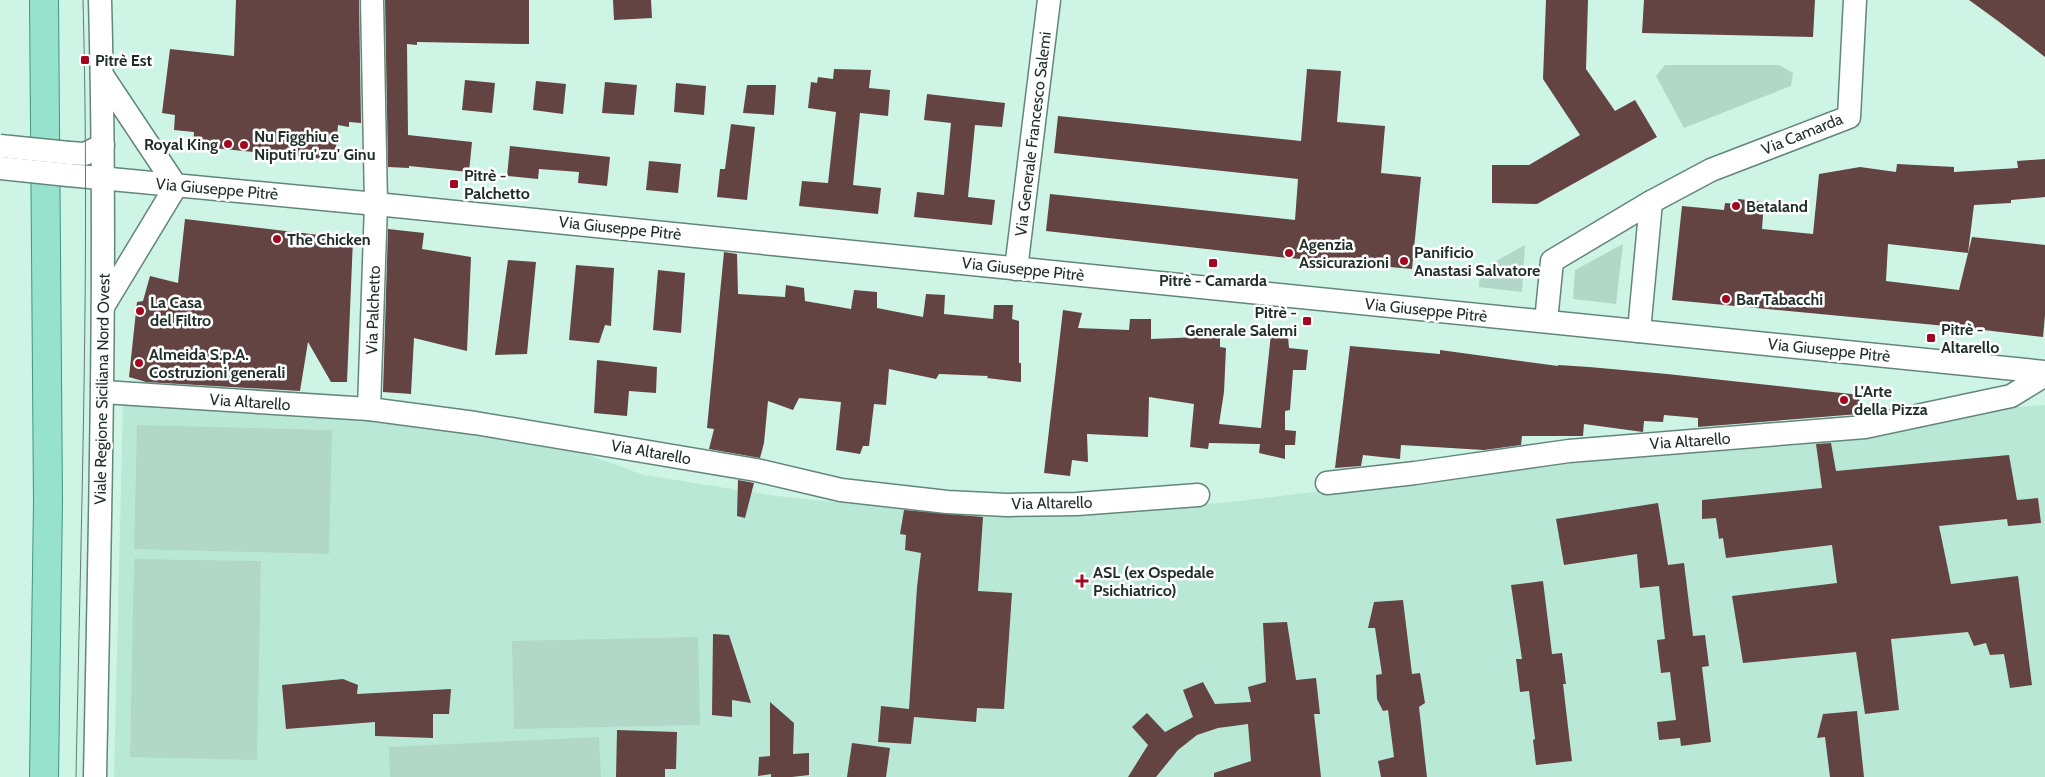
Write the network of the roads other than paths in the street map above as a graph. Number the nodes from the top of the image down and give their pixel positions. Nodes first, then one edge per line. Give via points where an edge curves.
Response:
1 (44, 0) edge
2 (100, 0) edge
3 (372, 0) edge
4 (1049, 0) edge
5 (1855, 0) edge
6 (102, 74) junction
7 (104, 145) junction
8 (0, 146) edge
9 (0, 168) edge
10 (104, 179) junction
11 (176, 186) junction
12 (1651, 202) junction
13 (376, 204) junction
14 (1016, 269) junction
15 (104, 306) junction
16 (1546, 322) junction
17 (1639, 331) junction
18 (2045, 374) edge
19 (103, 392) junction
20 (369, 409) junction
21 (1327, 483) dead end
22 (1198, 494) dead end
23 (44, 777) edge
24 (95, 777) edge

1 - 23 main road via 48,502
2 - 6 street, Viale Regione Siciliana Nord Ovest
3 - 13 street, Via Palchetto
4 - 14 street, Via Generale Francesco Salemi
5 - 12 street, Via Camarda via 1848,117 1711,170
6 - 7 street, Viale Regione Siciliana Nord Ovest
6 - 11 street
7 - 8 street, bridge via 85,154
7 - 10 street, Viale Regione Siciliana Nord Ovest
9 - 10 street, Via Giuseppe Pitrè, bridge
10 - 11 street, Via Giuseppe Pitrè
10 - 15 street, Viale Regione Siciliana Nord Ovest
11 - 13 street, Via Giuseppe Pitrè
11 - 15 street
12 - 16 street, Via Camarda via 1552,261
12 - 17 street
13 - 14 street, Via Giuseppe Pitrè
13 - 20 street, Via Palchetto
14 - 16 street, Via Giuseppe Pitrè
15 - 19 street, Viale Regione Siciliana Nord Ovest
16 - 17 street, Via Giuseppe Pitrè
17 - 18 street, Via Giuseppe Pitrè
18 - 21 street, Via Altarello via 2011,396 1865,427 1569,451
19 - 20 street, Via Altarello
19 - 24 street, Viale Regione Siciliana Nord Ovest
20 - 22 street, Via Altarello via 475,423 756,470 842,490 947,502 1077,504

